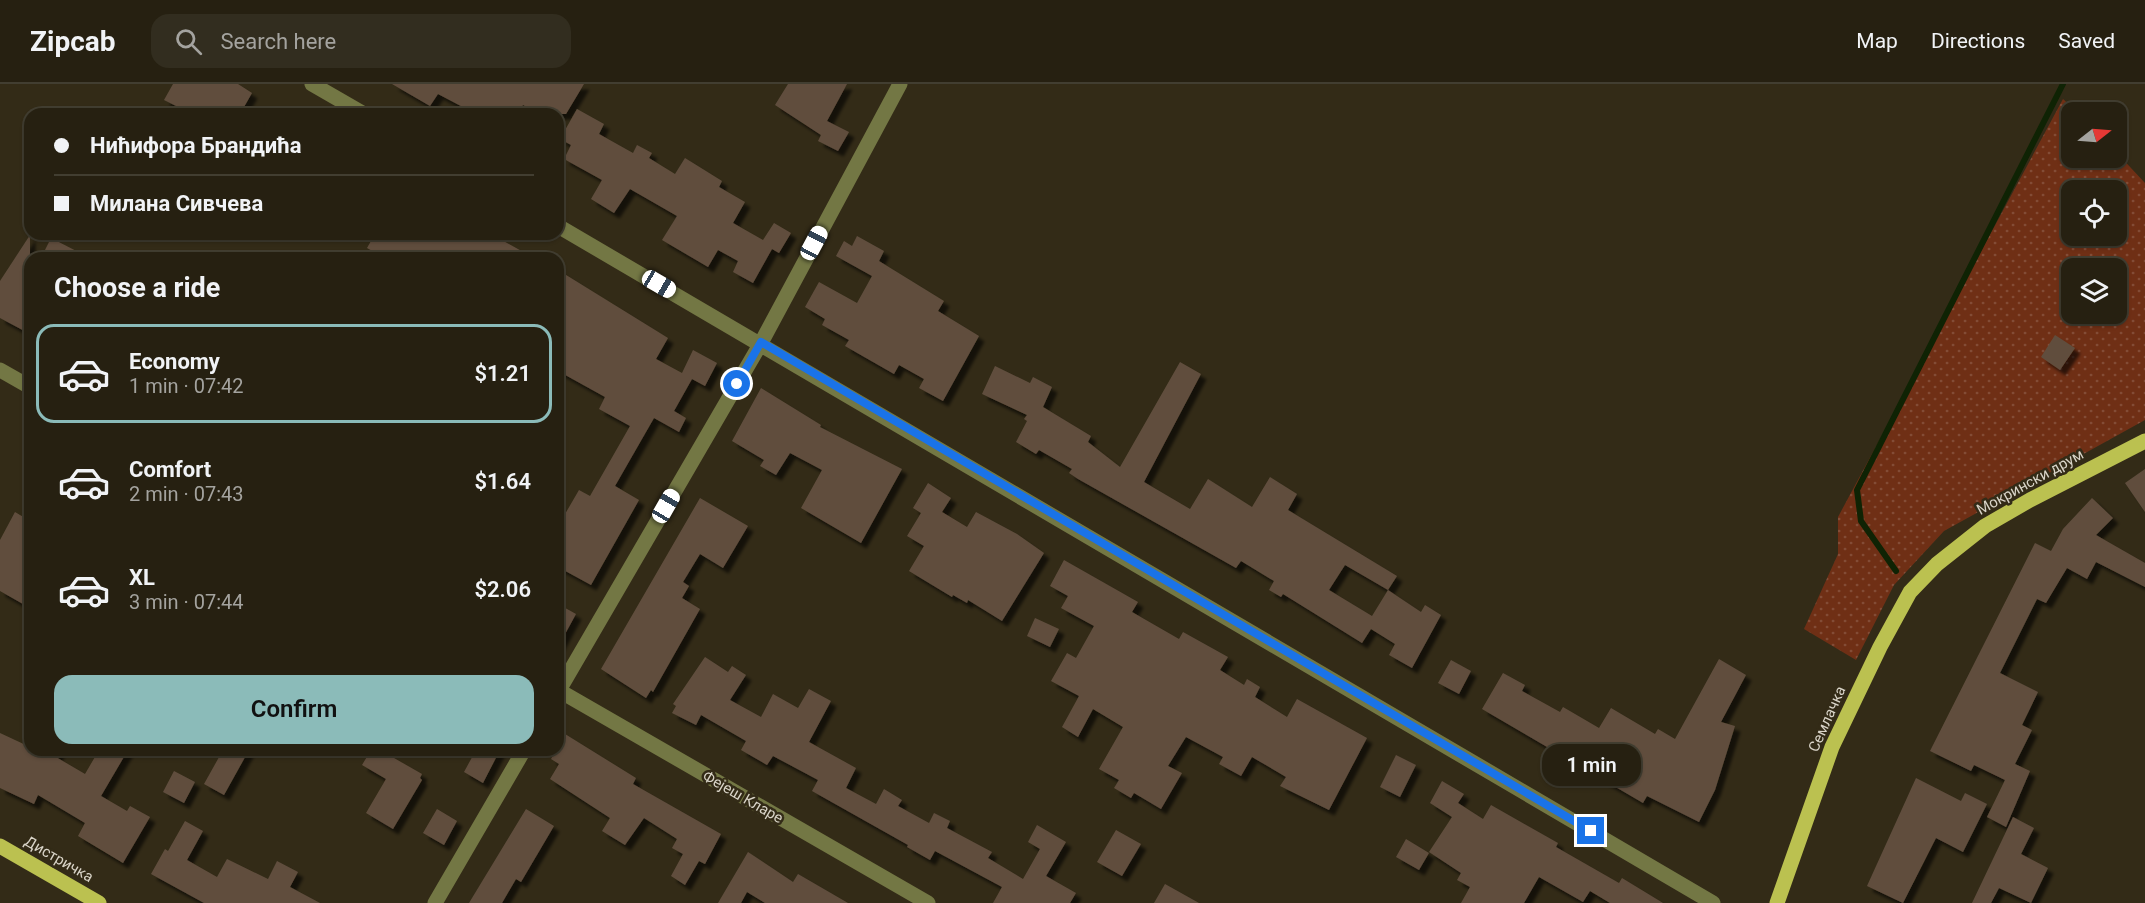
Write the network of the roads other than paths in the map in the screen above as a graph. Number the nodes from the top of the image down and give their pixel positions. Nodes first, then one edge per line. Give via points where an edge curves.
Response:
1 (312, 84) edge
2 (900, 84) edge
3 (354, 108) edge
4 (564, 229) edge
5 (761, 342) junction
6 (0, 370) edge
7 (24, 384) edge
8 (2145, 441) edge
9 (1937, 564) joint
10 (564, 681) edge
11 (564, 694) edge
12 (521, 756) edge
13 (0, 846) edge
14 (99, 903) edge
15 (435, 903) edge
16 (928, 903) edge
17 (1713, 903) edge
18 (1777, 903) edge

1 - 3 street
2 - 5 street
4 - 5 street
5 - 10 street
5 - 17 street
6 - 7 street
8 - 9 main road, Мокрински друм via 1985,526
9 - 18 main road, Семлачка via 1910,592 1895,617 1832,747
11 - 16 street, Фејеш Кларе
12 - 15 street
13 - 14 main road, Дистричка

